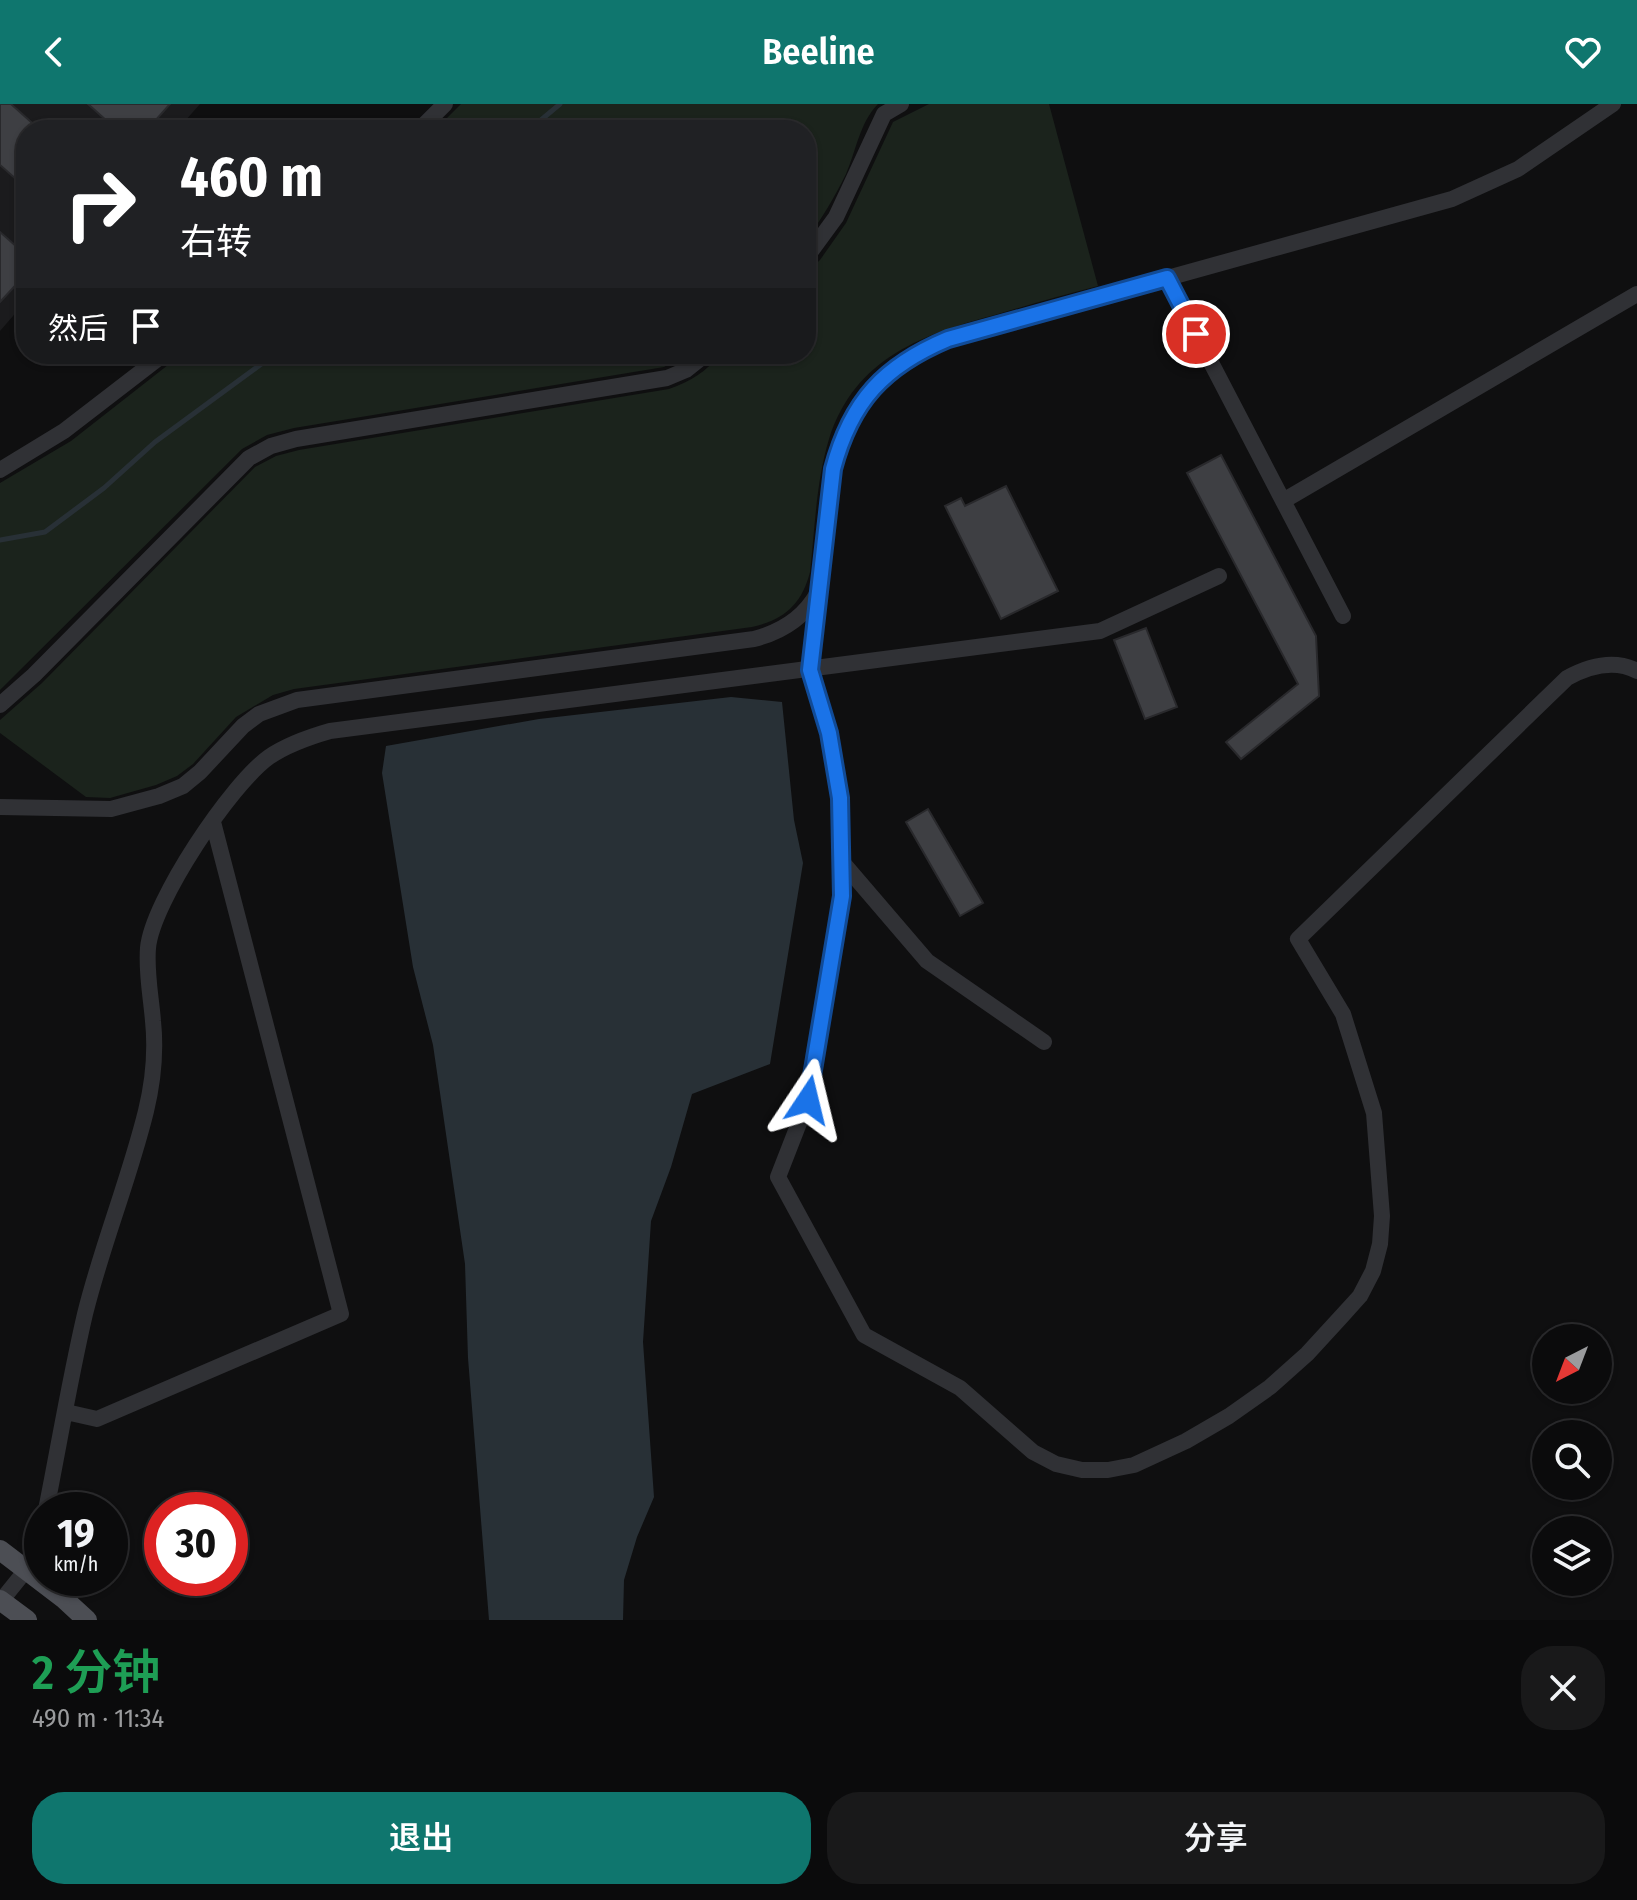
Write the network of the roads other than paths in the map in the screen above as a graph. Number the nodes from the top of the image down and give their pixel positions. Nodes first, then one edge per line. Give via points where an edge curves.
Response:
1 (445, 104) edge
2 (901, 104) edge
3 (1613, 104) edge
4 (429, 120) edge
5 (816, 244) edge
6 (1167, 278) junction
7 (1637, 294) edge
8 (151, 364) edge
9 (694, 364) edge
10 (0, 470) edge
11 (1283, 501) junction
12 (1219, 576) dead end
13 (820, 588) junction
14 (1343, 616) dead end
15 (810, 670) junction
16 (1637, 671) edge
17 (0, 705) edge
18 (0, 807) edge
19 (213, 822) junction
20 (843, 863) junction
21 (1044, 1042) dead end
22 (66, 1412) junction
23 (50, 1492) edge
24 (0, 1550) edge
25 (24, 1568) edge
26 (24, 1572) edge
27 (58, 1596) edge
28 (1, 1600) edge
29 (27, 1620) edge
30 (87, 1620) edge

1 - 4 street
2 - 5 street via 884,114 836,217
3 - 6 street via 1518,169 1452,199
6 - 11 street
6 - 13 street via 948,339 894,367 863,400 841,439
7 - 11 street
8 - 10 street via 64,431
9 - 17 street via 667,378 271,446 239,467
11 - 14 street
12 - 15 street via 1100,631
13 - 15 street
13 - 18 street via 800,616 767,635 297,700 259,714 183,786 159,796 111,809
15 - 19 street via 330,731 270,756 245,778
15 - 20 street via 835,765
16 - 20 street via 1597,665 1567,678 1298,939 1343,1014 1374,1113 1382,1216 1373,1271 1360,1296 1270,1387 1186,1441 1134,1465 1082,1470 1056,1464 1033,1452 960,1388 864,1335 778,1177 808,1100
19 - 22 street via 160,905 153,925 147,965 154,1023 149,1099 85,1313
19 - 22 street via 341,1314 97,1419
20 - 21 street via 927,961
22 - 23 street
24 - 25 main road
26 - 28 street
27 - 30 main road
28 - 29 main road

